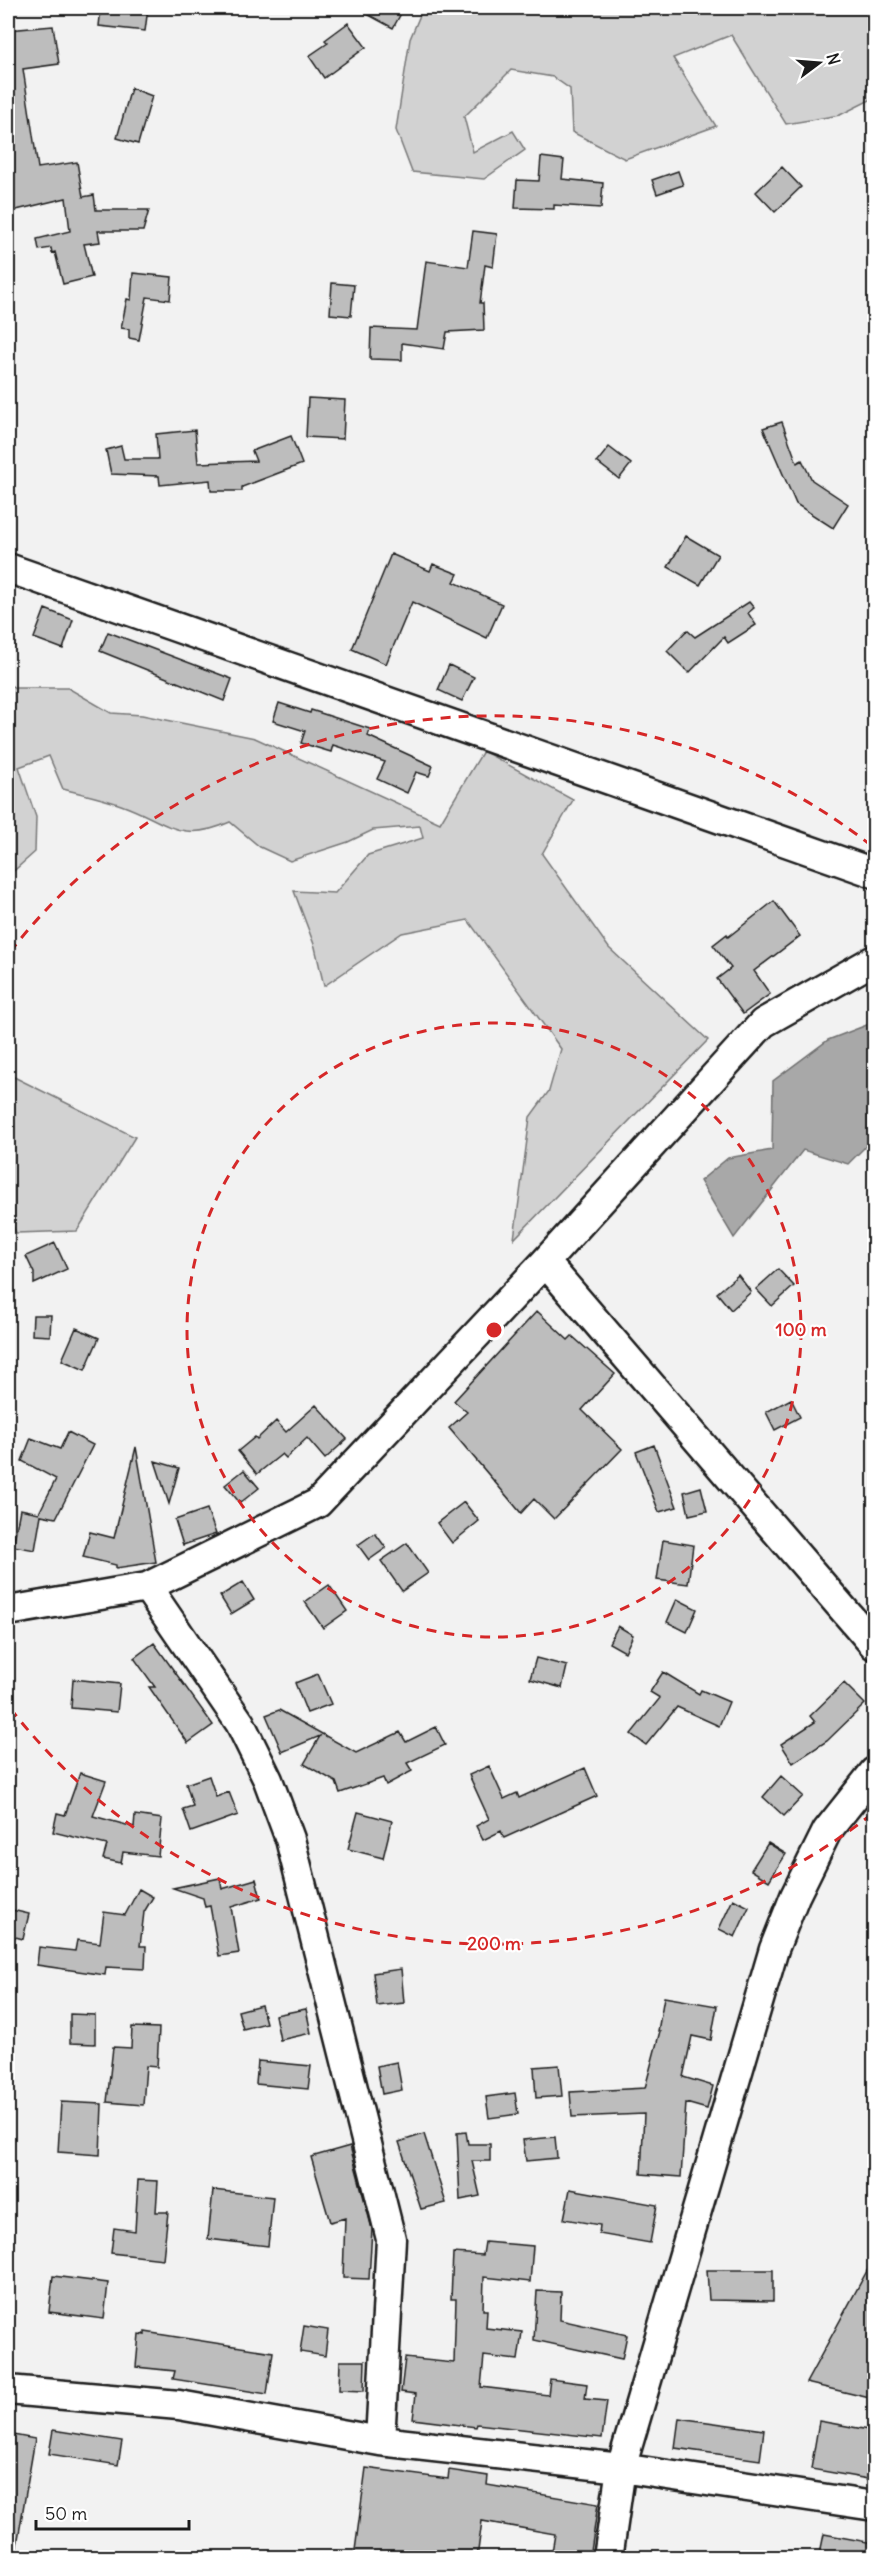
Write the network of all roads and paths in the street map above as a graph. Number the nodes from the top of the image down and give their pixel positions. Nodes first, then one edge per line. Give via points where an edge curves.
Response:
1 (8, 568) edge
2 (874, 873) edge
3 (874, 960) edge
4 (545, 1262) junction
5 (147, 1587) junction
6 (8, 1611) edge
7 (874, 1645) edge
8 (874, 1772) edge
9 (8, 2390) edge
10 (380, 2441) junction
11 (621, 2468) junction
12 (874, 2506) edge
13 (608, 2558) edge

1 - 2 street
3 - 4 street via 763,1023
4 - 5 street via 318,1503
4 - 7 street
5 - 6 street
5 - 10 street via 240,1723 268,1780 290,1839 391,2239
8 - 11 street via 827,1831 774,1949
9 - 10 street via 179,2405
10 - 11 street
11 - 12 street
11 - 13 street

